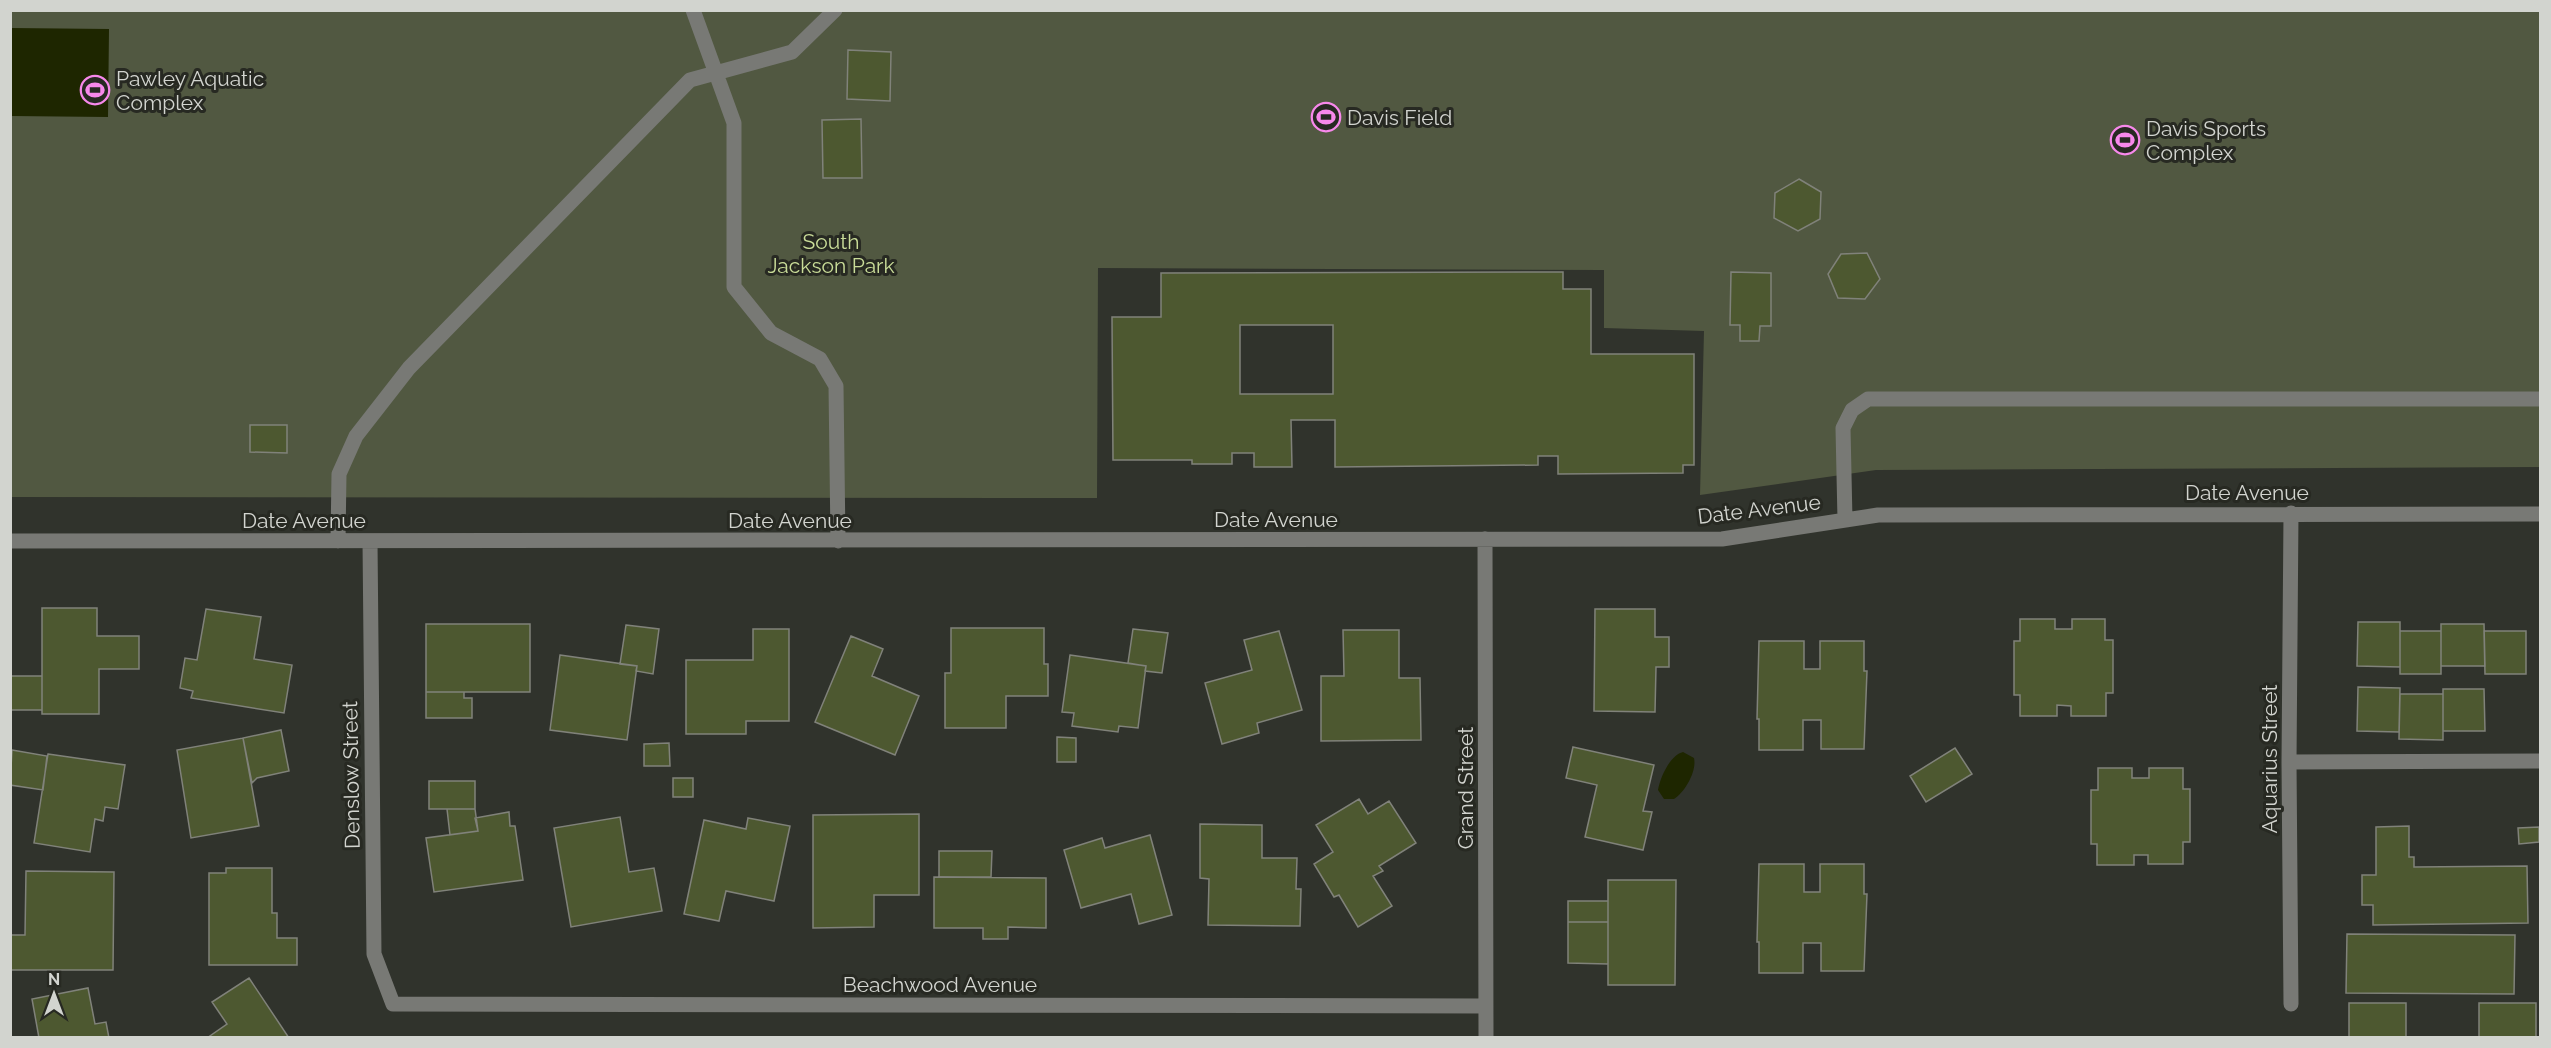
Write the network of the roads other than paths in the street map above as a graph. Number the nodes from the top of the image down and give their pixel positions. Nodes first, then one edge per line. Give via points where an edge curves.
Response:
1 (693, 10) edge
2 (835, 10) edge
3 (716, 73) junction
4 (2541, 399) edge
5 (2291, 513) junction
6 (2541, 514) edge
7 (1845, 520) junction
8 (1485, 539) junction
9 (10, 541) edge
10 (338, 541) junction
11 (370, 541) junction
12 (838, 541) junction
13 (2541, 761) edge
14 (2289, 762) junction
15 (393, 1004) joint
16 (2291, 1004) dead end
17 (1486, 1006) junction
18 (1486, 1038) edge

1 - 3 street
2 - 3 street via 792,52
3 - 10 street via 690,80 409,368 356,436 339,474
3 - 12 street via 734,123 734,287 771,333 820,359 836,386
4 - 7 street via 1869,399 1852,410 1843,428
5 - 6 street, Date Avenue
5 - 7 street, Date Avenue via 1878,515
5 - 14 street, Aquarius Street
7 - 8 street, Date Avenue via 1722,539
8 - 12 street, Date Avenue
8 - 17 street, Grand Street
9 - 10 street, Date Avenue
10 - 11 street, Date Avenue
11 - 12 street, Date Avenue
11 - 15 street, Denslow Street via 374,954
13 - 14 street
14 - 16 street, Aquarius Street
15 - 17 street, Beachwood Avenue
17 - 18 street, Grand Street

